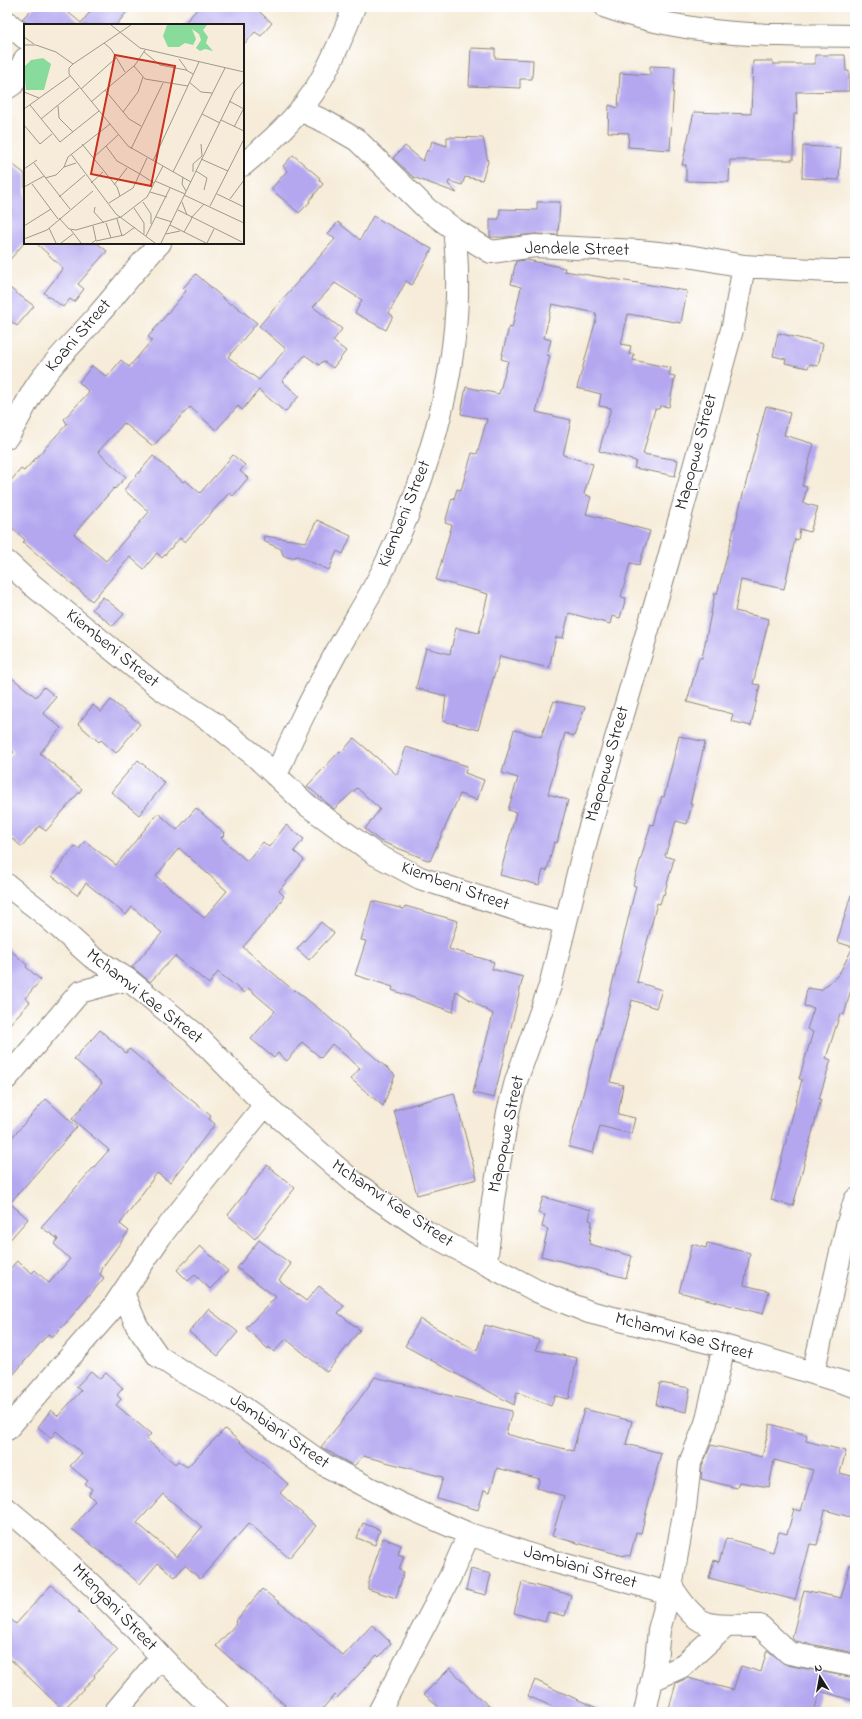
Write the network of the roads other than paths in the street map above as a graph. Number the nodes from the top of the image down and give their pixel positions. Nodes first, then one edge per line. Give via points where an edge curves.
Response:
1 (354, 7) edge
2 (606, 7) edge
3 (7, 22) edge
4 (855, 36) edge
5 (24, 37) edge
6 (24, 61) edge
7 (15, 83) edge
8 (300, 110) junction
9 (244, 165) edge
10 (454, 228) junction
11 (159, 244) edge
12 (744, 266) junction
13 (855, 271) edge
14 (7, 437) edge
15 (7, 562) edge
16 (276, 776) junction
17 (7, 885) edge
18 (565, 923) junction
19 (127, 979) junction
20 (7, 1078) edge
21 (265, 1105) junction
22 (855, 1200) edge
23 (486, 1264) junction
24 (123, 1293) junction
25 (724, 1346) junction
26 (813, 1374) junction
27 (855, 1386) edge
28 (7, 1429) edge
29 (7, 1509) edge
30 (469, 1534) junction
31 (670, 1589) junction
32 (725, 1627) junction
33 (161, 1657) junction
34 (855, 1666) edge
35 (652, 1680) junction
36 (115, 1712) edge
37 (217, 1712) edge
38 (379, 1712) edge
39 (645, 1712) edge

1 - 8 street via 325,72
2 - 4 street via 657,22 725,32 782,36
3 - 5 street
6 - 7 street
8 - 9 street via 272,141
8 - 10 street, Jendele Street via 357,140 428,210
10 - 12 street, Jendele Street via 491,252 535,246 638,251 688,256
10 - 16 street, Kiembeni Street via 457,291 453,347 448,382 428,455 407,515 383,571 312,699
11 - 14 street, Koani Street via 43,377 28,398
12 - 13 street, Jendele Street
12 - 18 street, Mapopwe Street via 733,326 587,836
15 - 16 street, Kiembeni Street via 161,689 215,724
16 - 18 street, Kiembeni Street via 307,805 375,854 420,878
17 - 19 street, Mchamvi Kae Street via 92,957
18 - 23 street, Mapopwe Street via 550,986 516,1081 508,1112 493,1200
19 - 20 street via 80,992
19 - 21 street, Mchamvi Kae Street via 194,1033
21 - 23 street, Mchamvi Kae Street via 355,1183 428,1233
21 - 24 street via 160,1237
22 - 26 street
23 - 25 street, Mchamvi Kae Street via 537,1291 589,1312
24 - 28 street via 73,1355
24 - 30 street, Jambiani Street via 137,1326 158,1356 224,1394 325,1465 398,1503
25 - 26 street, Mchamvi Kae Street
25 - 31 street via 706,1423 690,1463 685,1508
26 - 27 street, Mchamvi Kae Street
29 - 33 street, Mtengani Street via 68,1561
30 - 31 street, Jambiani Street via 537,1557
30 - 38 street via 450,1577
31 - 32 street via 698,1620
31 - 35 street via 659,1630
32 - 34 street via 760,1626 789,1653
32 - 35 street via 681,1667
33 - 36 street
33 - 37 street, Mtengani Street
35 - 39 street

